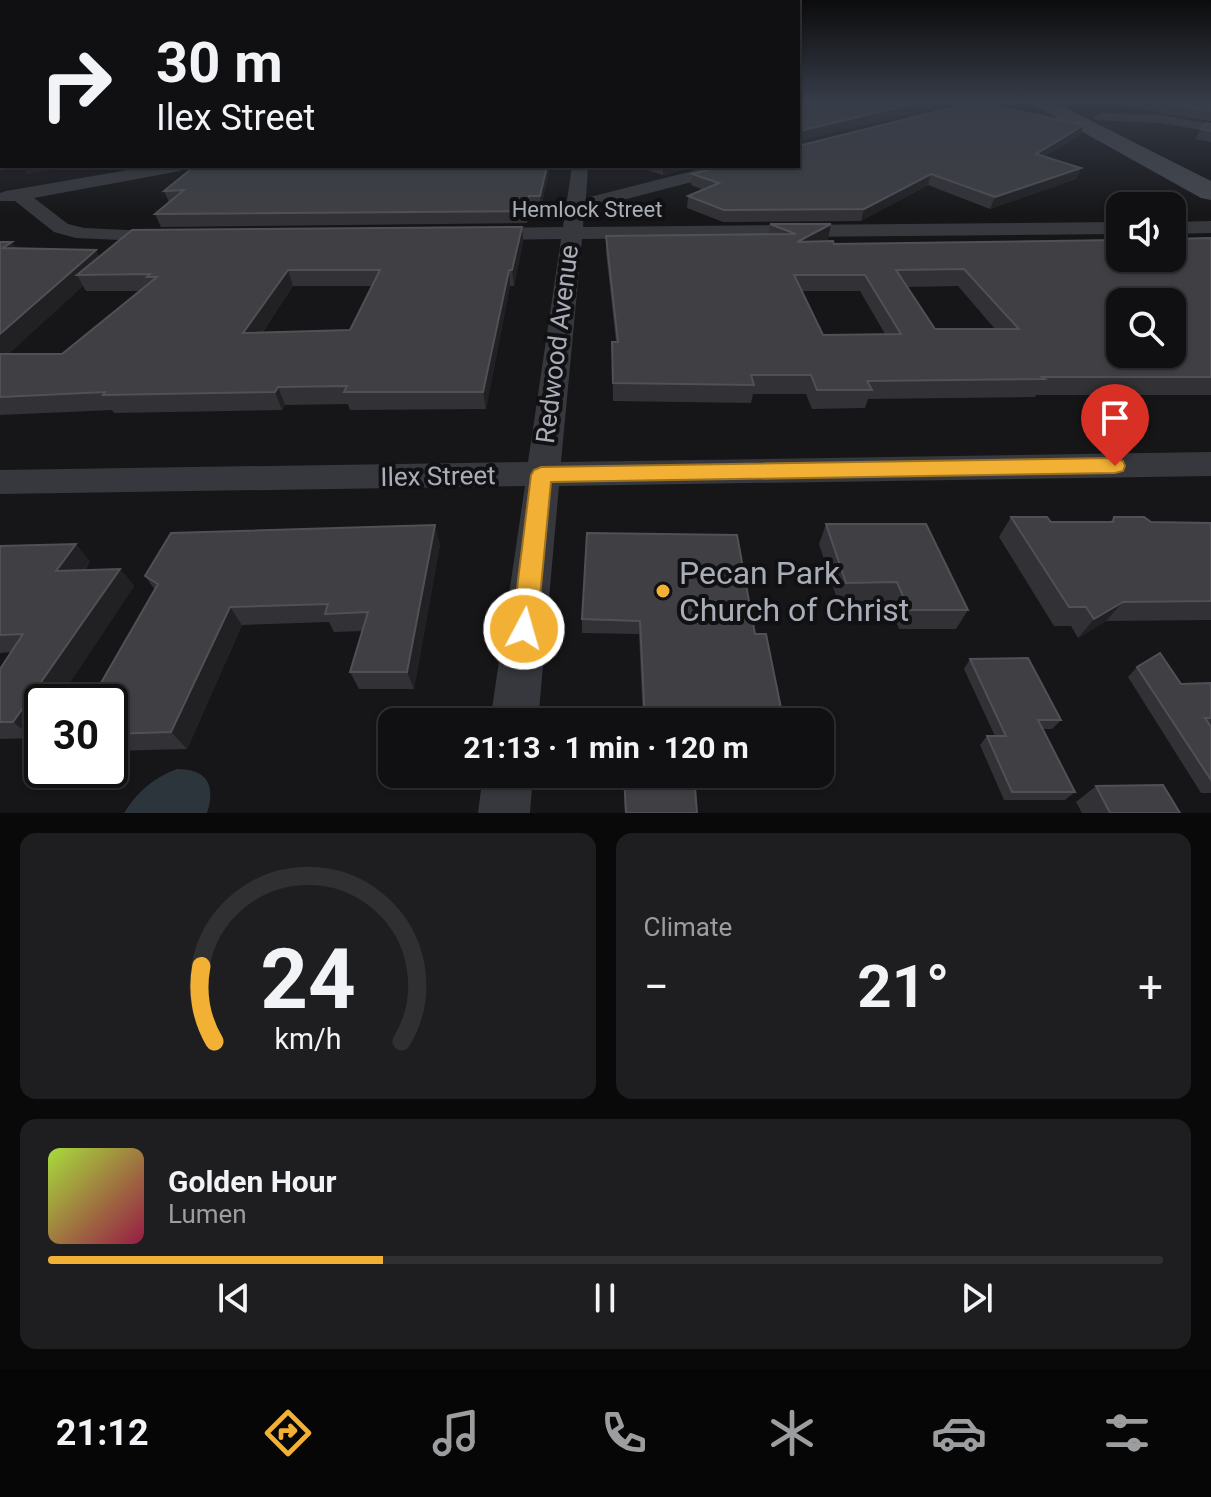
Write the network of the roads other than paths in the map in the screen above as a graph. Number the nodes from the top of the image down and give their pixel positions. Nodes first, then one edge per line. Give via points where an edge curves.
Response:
1 (1112, 140) edge
2 (1146, 140) edge
3 (169, 168) edge
4 (580, 168) edge
5 (724, 168) edge
6 (1211, 173) edge
7 (1211, 192) edge
8 (9, 196) edge
9 (574, 207) junction
10 (1211, 227) edge
11 (1106, 228) edge
12 (1186, 228) edge
13 (570, 233) junction
14 (459, 234) edge
15 (191, 236) edge
16 (1211, 464) edge
17 (541, 475) junction
18 (0, 482) edge
19 (516, 708) edge
20 (507, 788) edge
21 (504, 813) edge

1 - 7 main road
2 - 6 main road
3 - 8 street
4 - 9 street, Redwood Avenue
5 - 9 street
8 - 15 street via 61,228 83,234
9 - 13 street, Redwood Avenue
10 - 12 street
11 - 13 street, Hemlock Street
13 - 14 street, Hemlock Street
13 - 17 street, Redwood Avenue
16 - 17 street, Ilex Street
17 - 18 street, Ilex Street
17 - 19 street, Redwood Avenue
20 - 21 street

